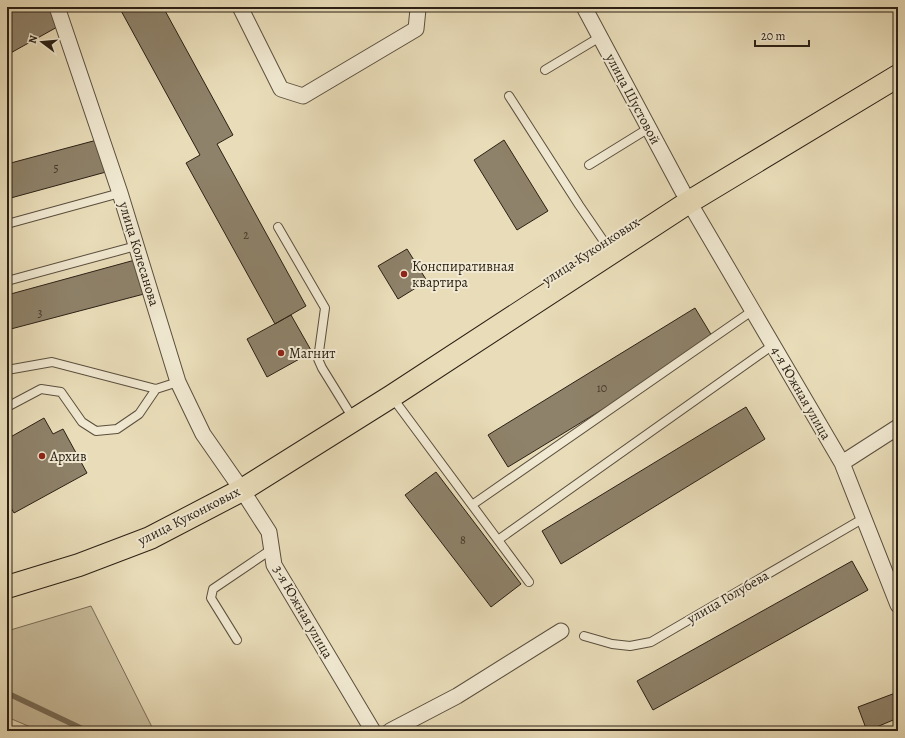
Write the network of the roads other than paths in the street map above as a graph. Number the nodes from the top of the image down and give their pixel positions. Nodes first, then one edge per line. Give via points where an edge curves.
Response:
1 (57, 7) edge
2 (240, 7) edge
3 (417, 7) edge
4 (584, 7) edge
5 (600, 37) junction
6 (898, 63) edge
7 (545, 70) dead end
8 (898, 76) edge
9 (509, 96) dead end
10 (649, 128) junction
11 (589, 165) dead end
12 (120, 193) junction
13 (686, 197) junction
14 (7, 224) edge
15 (278, 227) dead end
16 (605, 242) junction
17 (136, 246) junction
18 (7, 281) edge
19 (752, 311) junction
20 (773, 345) junction
21 (7, 370) edge
22 (178, 382) junction
23 (156, 389) junction
24 (392, 396) junction
25 (7, 407) edge
26 (351, 415) junction
27 (898, 427) edge
28 (296, 457) junction
29 (842, 462) junction
30 (242, 490) junction
31 (472, 505) junction
32 (864, 518) junction
33 (498, 540) junction
34 (272, 549) junction
35 (529, 582) dead end
36 (7, 587) edge
37 (898, 605) edge
38 (561, 630) dead end
39 (584, 636) dead end
40 (238, 640) dead end
41 (373, 731) edge
42 (390, 731) edge

1 - 12 street, улица Колесанова
2 - 3 street via 281,88 303,96 416,29
4 - 5 street, улица Шустовой
5 - 7 lane
5 - 10 street, улица Шустовой
6 - 13 main road, улица Куконковых
8 - 13 main road, улица Куконковых
9 - 16 lane
10 - 11 lane
10 - 13 street, улица Шустовой
12 - 14 lane
12 - 17 street, улица Колесанова
13 - 16 main road, улица Куконковых
13 - 19 street, 4-я Южная улица
13 - 24 main road, улица Куконковых
15 - 26 lane via 325,308 318,359
16 - 26 main road, улица Куконковых via 404,374
17 - 18 lane
17 - 22 street, улица Колесанова
19 - 20 street, 4-я Южная улица
19 - 31 lane
20 - 29 street, 4-я Южная улица
20 - 33 lane
21 - 23 lane via 52,362
22 - 23 lane
22 - 30 street, улица Колесанова via 203,434
23 - 25 lane via 139,414 117,429 96,431 82,422 61,392 41,389
24 - 28 main road, улица Куконковых
24 - 31 lane
26 - 28 main road, улица Куконковых
27 - 29 street
28 - 30 main road, улица Куконковых
29 - 32 street, 4-я Южная улица
30 - 34 street, 3-я Южная улица via 269,532
30 - 36 main road, улица Куконковых via 150,538 79,565
31 - 33 lane
32 - 37 street, 4-я Южная улица
32 - 39 lane, улица Голубева via 651,642 630,646
33 - 35 lane
34 - 40 lane via 213,589 211,598
34 - 41 street, 3-я Южная улица via 274,565
38 - 42 street via 457,696

